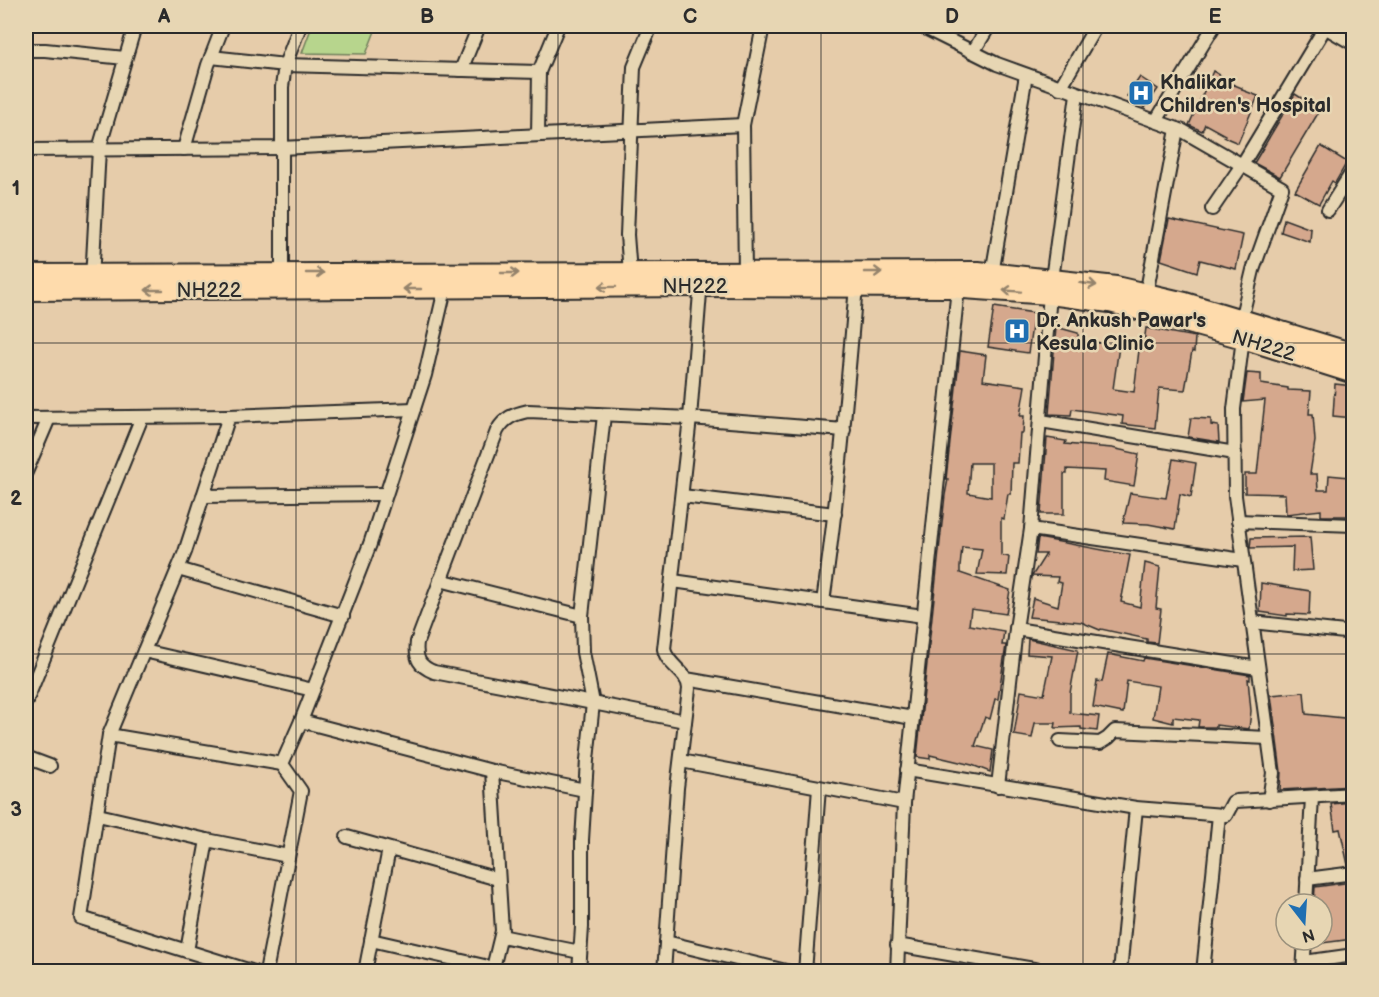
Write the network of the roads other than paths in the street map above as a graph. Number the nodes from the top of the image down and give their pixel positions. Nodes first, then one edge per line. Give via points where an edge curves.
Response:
1 (135, 26) edge
2 (223, 26) edge
3 (300, 26) edge
4 (479, 26) edge
5 (558, 26) edge
6 (651, 26) edge
7 (763, 26) edge
8 (921, 26) edge
9 (989, 26) edge
10 (1096, 26) edge
11 (1214, 26) edge
12 (1325, 26) edge
13 (1353, 45) edge
14 (26, 50) edge
15 (973, 52) junction
16 (211, 57) junction
17 (125, 58) junction
18 (285, 65) junction
19 (460, 70) junction
20 (538, 72) junction
21 (1026, 75) junction
22 (1060, 88) junction
23 (1077, 94) junction
24 (1156, 121) junction
25 (743, 125) junction
26 (631, 129) junction
27 (1177, 129) junction
28 (538, 135) junction
29 (281, 148) junction
30 (99, 149) junction
31 (184, 149) junction
32 (26, 150) edge
33 (1242, 165) junction
34 (1353, 169) edge
35 (1212, 209) dead end
36 (1328, 210) dead end
37 (745, 272) junction
38 (630, 273) junction
39 (282, 274) junction
40 (992, 274) junction
41 (26, 275) edge
42 (701, 279) junction
43 (92, 283) junction
44 (856, 286) junction
45 (1052, 286) junction
46 (958, 288) junction
47 (444, 289) junction
48 (26, 290) edge
49 (1146, 295) junction
50 (1242, 329) junction
51 (1353, 354) edge
52 (1353, 374) edge
53 (414, 409) junction
54 (604, 415) junction
55 (229, 416) junction
56 (142, 417) junction
57 (26, 418) edge
58 (49, 418) junction
59 (690, 418) junction
60 (1041, 421) junction
61 (844, 430) junction
62 (1235, 453) junction
63 (26, 472) edge
64 (387, 494) junction
65 (203, 496) junction
66 (682, 496) junction
67 (835, 514) junction
68 (1238, 521) junction
69 (1353, 525) edge
70 (1031, 529) junction
71 (1244, 560) junction
72 (178, 569) junction
73 (441, 580) junction
74 (673, 581) junction
75 (823, 602) junction
76 (343, 616) junction
77 (582, 616) junction
78 (923, 616) junction
79 (1252, 622) junction
80 (1016, 629) junction
81 (1353, 633) edge
82 (144, 651) junction
83 (1258, 668) junction
84 (687, 678) junction
85 (314, 690) junction
86 (26, 702) edge
87 (593, 703) junction
88 (913, 718) junction
89 (301, 721) junction
90 (685, 721) junction
91 (109, 735) junction
92 (1268, 738) junction
93 (1060, 741) dead end
94 (26, 757) edge
95 (681, 761) junction
96 (282, 764) junction
97 (50, 766) dead end
98 (907, 770) junction
99 (492, 771) junction
100 (998, 786) junction
101 (819, 788) junction
102 (585, 790) junction
103 (1353, 794) edge
104 (1312, 797) junction
105 (1269, 800) junction
106 (904, 803) junction
107 (1136, 808) junction
108 (98, 814) junction
109 (1219, 815) junction
110 (347, 837) dead end
111 (207, 840) junction
112 (389, 849) junction
113 (288, 856) junction
114 (1353, 873) edge
115 (498, 879) junction
116 (1307, 879) junction
117 (1306, 892) edge
118 (501, 936) junction
119 (371, 940) junction
120 (666, 942) junction
121 (897, 945) junction
122 (187, 951) junction
123 (580, 952) junction
124 (1304, 952) edge
125 (1353, 956) edge
126 (987, 966) edge
127 (1303, 967) edge
128 (492, 970) edge
129 (254, 972) edge
130 (266, 972) edge
131 (365, 972) edge
132 (579, 972) edge
133 (664, 972) edge
134 (790, 972) edge
135 (805, 972) edge
136 (897, 972) edge
137 (1051, 972) edge
138 (1120, 972) edge
139 (1203, 972) edge

1 - 17 street
2 - 16 street
3 - 18 street
4 - 19 street
5 - 20 street
6 - 26 street via 634,67
7 - 25 street
8 - 15 street
9 - 15 street
10 - 22 street
11 - 24 street
12 - 13 street
12 - 33 street
14 - 17 street
15 - 21 street
16 - 18 street
16 - 31 street
17 - 30 street
18 - 19 street
18 - 29 street
19 - 20 street
20 - 28 street
21 - 22 street
21 - 40 street
22 - 23 street
23 - 24 street
23 - 45 street
24 - 27 street
25 - 26 street
25 - 37 street
26 - 28 street
26 - 38 street via 627,235
27 - 33 street
27 - 49 street
28 - 29 street
29 - 31 street
29 - 39 street
30 - 31 street
30 - 32 street
30 - 43 street
33 - 35 street
33 - 50 street via 1282,188 1252,270
34 - 36 street
37 -> 40 highway, NH222
37 - 42 highway, NH222
39 -> 38 highway, NH222
38 - 42 highway, NH222
39 - 43 highway, NH222
40 - 45 highway, NH222
41 - 43 highway, NH222
42 - 44 highway, NH222
42 -> 47 highway, NH222
42 - 59 street
47 -> 43 highway, NH222
43 - 48 highway, NH222
44 - 46 highway, NH222
44 - 61 street
45 -> 46 highway, NH222
45 -> 49 highway, NH222 via 1116,287
45 - 50 highway, NH222
45 - 60 street
46 - 78 street
47 - 53 street
49 - 50 highway, NH222 via 1185,303
50 - 51 highway, NH222
50 - 52 highway, NH222
50 - 62 street via 1234,409
53 - 55 street
53 - 64 street
54 - 59 street
54 - 73 street via 528,411 502,423
54 - 77 street
55 - 56 street
55 - 65 street
56 - 58 street
56 - 86 street
57 - 58 street
58 - 63 street
59 - 61 street
59 - 66 street
60 - 62 street
60 - 70 street
61 - 67 street
62 - 68 street
64 - 65 street
64 - 76 street
65 - 72 street
66 - 67 street
66 - 74 street
67 - 75 street
68 - 69 street
68 - 71 street
70 - 71 street
70 - 80 street
71 - 79 street
72 - 76 street
72 - 82 street
73 - 77 street
73 - 87 street via 417,642 418,662 425,669
74 - 75 street
74 - 84 street via 664,649 668,659
75 - 78 street
76 - 85 street
77 - 87 street
78 - 88 street
79 - 81 street
79 - 83 street
80 - 83 street
80 - 100 street
82 - 85 street
82 - 91 street
83 - 92 street
84 - 88 street
84 - 90 street
85 - 89 street
87 - 90 street
87 - 102 street
88 - 98 street
89 - 96 street
89 - 99 street
90 - 95 street
91 - 96 street
91 - 108 street
92 - 93 street via 1115,731 1100,743
92 - 105 street via 1273,773
94 - 97 street
95 - 101 street
95 - 120 street
96 - 113 street via 301,791
98 - 100 street
98 - 106 street
99 - 102 street
99 - 115 street
100 - 107 street
101 - 106 street
101 - 135 street
102 - 123 street
103 - 104 street
104 - 105 street
104 - 116 street
105 - 109 street via 1236,801 1226,815
106 - 121 street
107 - 109 street
107 - 138 street
108 - 111 street
108 - 122 street via 81,918
109 - 139 street
110 - 112 street
111 - 113 street
111 - 122 street
112 - 115 street
112 - 119 street
113 - 130 street
114 - 116 street
115 - 118 street
116 - 117 street
118 - 123 street
118 - 128 street
119 - 128 street
119 - 131 street
120 - 133 street
120 - 134 street
121 - 126 street
121 - 136 street
122 - 129 street
123 - 132 street
124 - 127 street
125 - 127 street
126 - 137 street

